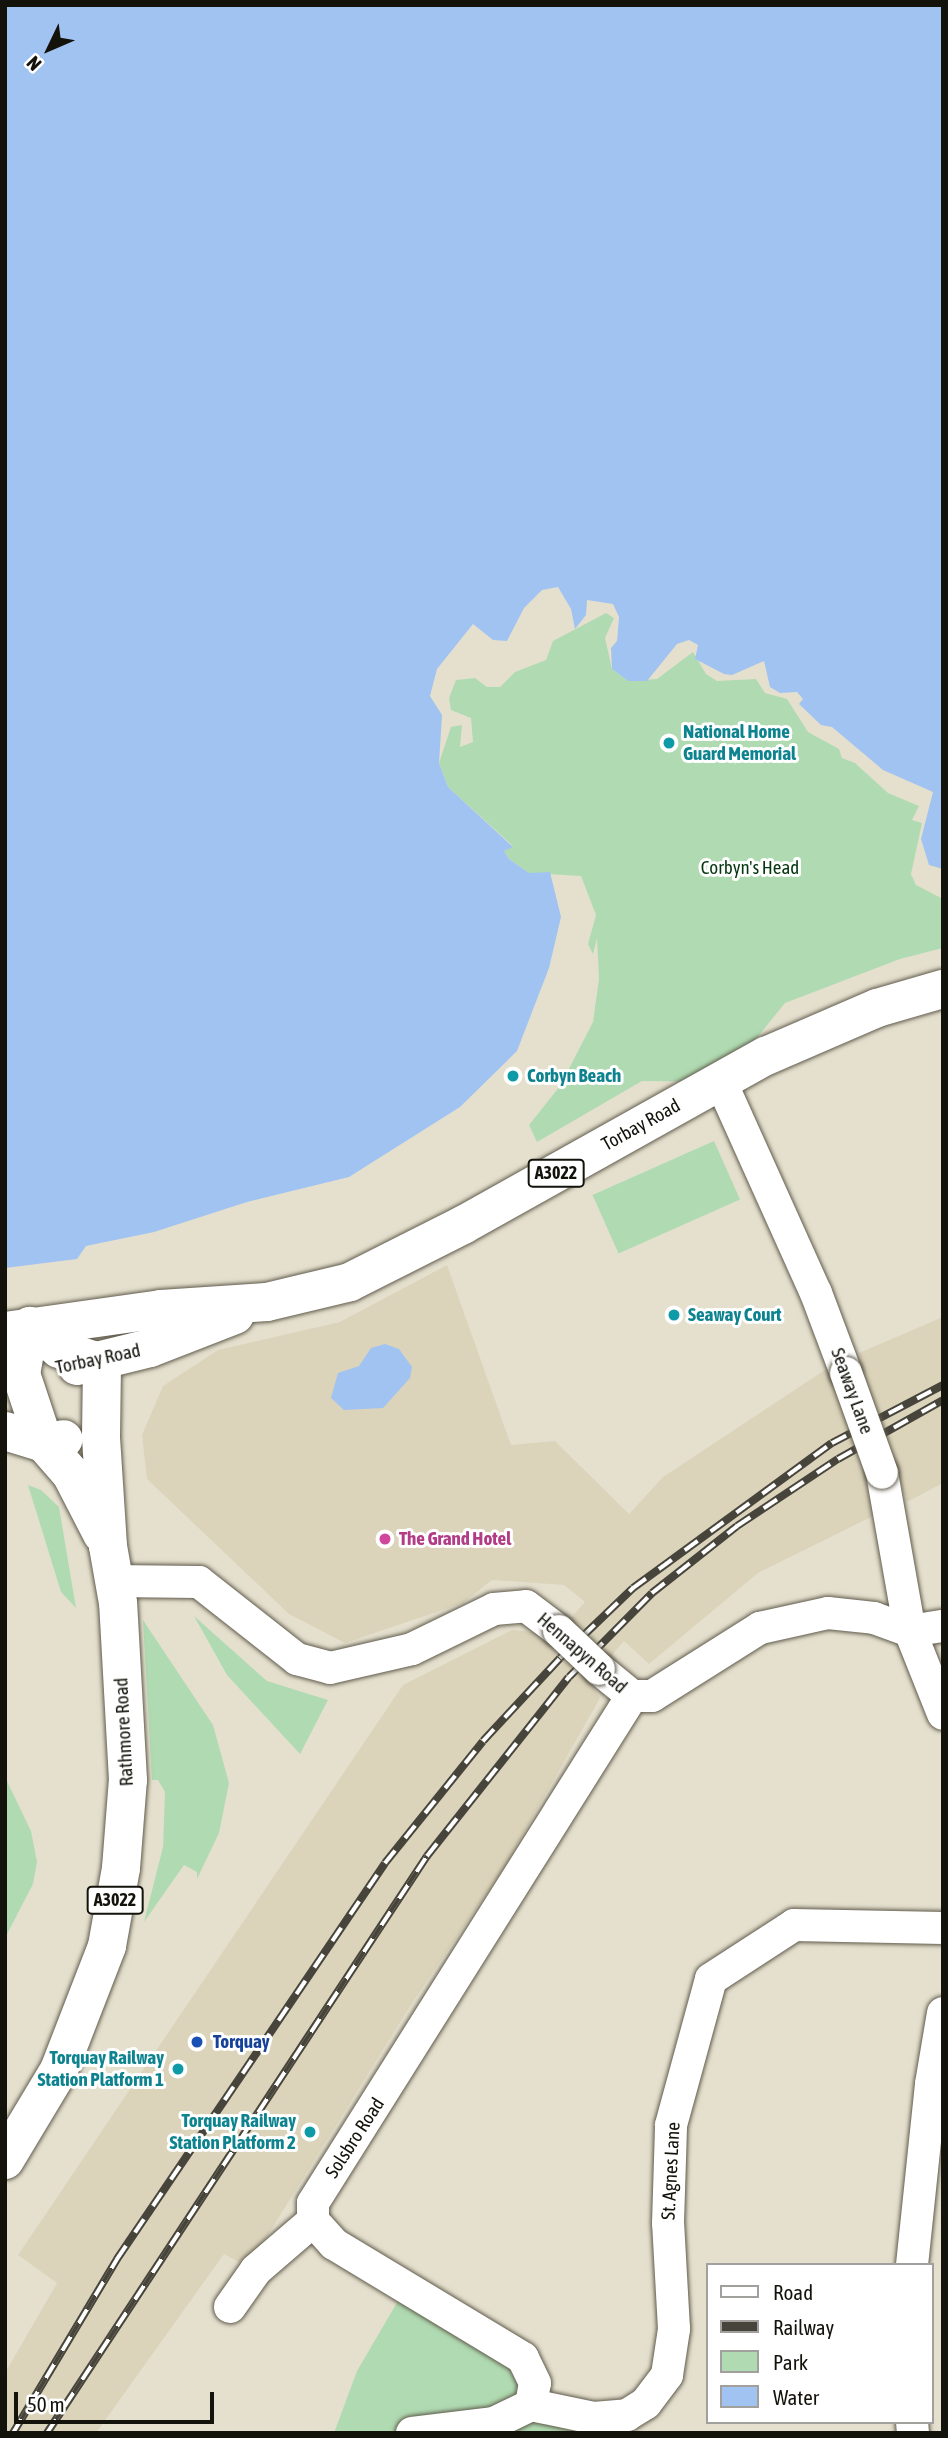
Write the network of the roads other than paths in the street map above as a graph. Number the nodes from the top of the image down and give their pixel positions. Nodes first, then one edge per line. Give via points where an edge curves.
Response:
1 (943, 989) edge
2 (721, 1082) junction
3 (267, 1302) junction
4 (18, 1328) edge
5 (102, 1363) junction
6 (13, 1375) edge
7 (5, 1431) edge
8 (101, 1437) junction
9 (44, 1443) junction
10 (113, 1577) junction
11 (943, 1626) edge
12 (910, 1631) junction
13 (632, 1696) junction
14 (943, 1714) edge
15 (943, 1928) edge
16 (943, 2013) edge
17 (5, 2160) edge
18 (313, 2221) junction
19 (912, 2263) edge
20 (230, 2307) dead end
21 (531, 2405) junction
22 (412, 2433) edge

1 - 2 main road, Torbay Road / A3022 via 820,1030
2 - 3 main road, Torbay Road / A3022 via 359,1278
2 - 12 street, Seaway Lane, bridge via 816,1293 882,1473
3 - 4 main road, Torbay Road / A3022 via 160,1309
3 - 5 main road, Torbay Road / A3022
4 - 5 main road via 59,1349
4 - 6 main road, A3022
5 - 6 main road, Torbay Road / A3022
5 - 8 main road, Rathmore Road / A3022
6 - 9 main road, A3022
7 - 9 main road
8 - 9 main road
8 - 10 main road, Rathmore Road / A3022
9 - 10 main road, A3022 via 71,1474
10 - 13 street, Hennapyn Road, bridge via 199,1582 297,1659 330,1668 412,1649 494,1609 526,1606
10 - 17 main road, Rathmore Road / A3022 via 128,1780 121,1868 107,1946 59,2070
11 - 12 street, Hennapyn Road
12 - 13 street, Hennapyn Road via 874,1618 828,1613 761,1629 652,1696
12 - 14 street, Seaway Lane
13 - 18 street, Solsbro Road via 313,2203
15 - 21 street, St. Agnes Lane via 794,1925 711,1979 671,2125 668,2223 674,2329 667,2375 646,2403 627,2415 594,2418
16 - 19 street via 930,2084
18 - 20 street via 256,2270
18 - 21 street via 334,2244 380,2275 523,2358 535,2383
21 - 22 street via 494,2423

